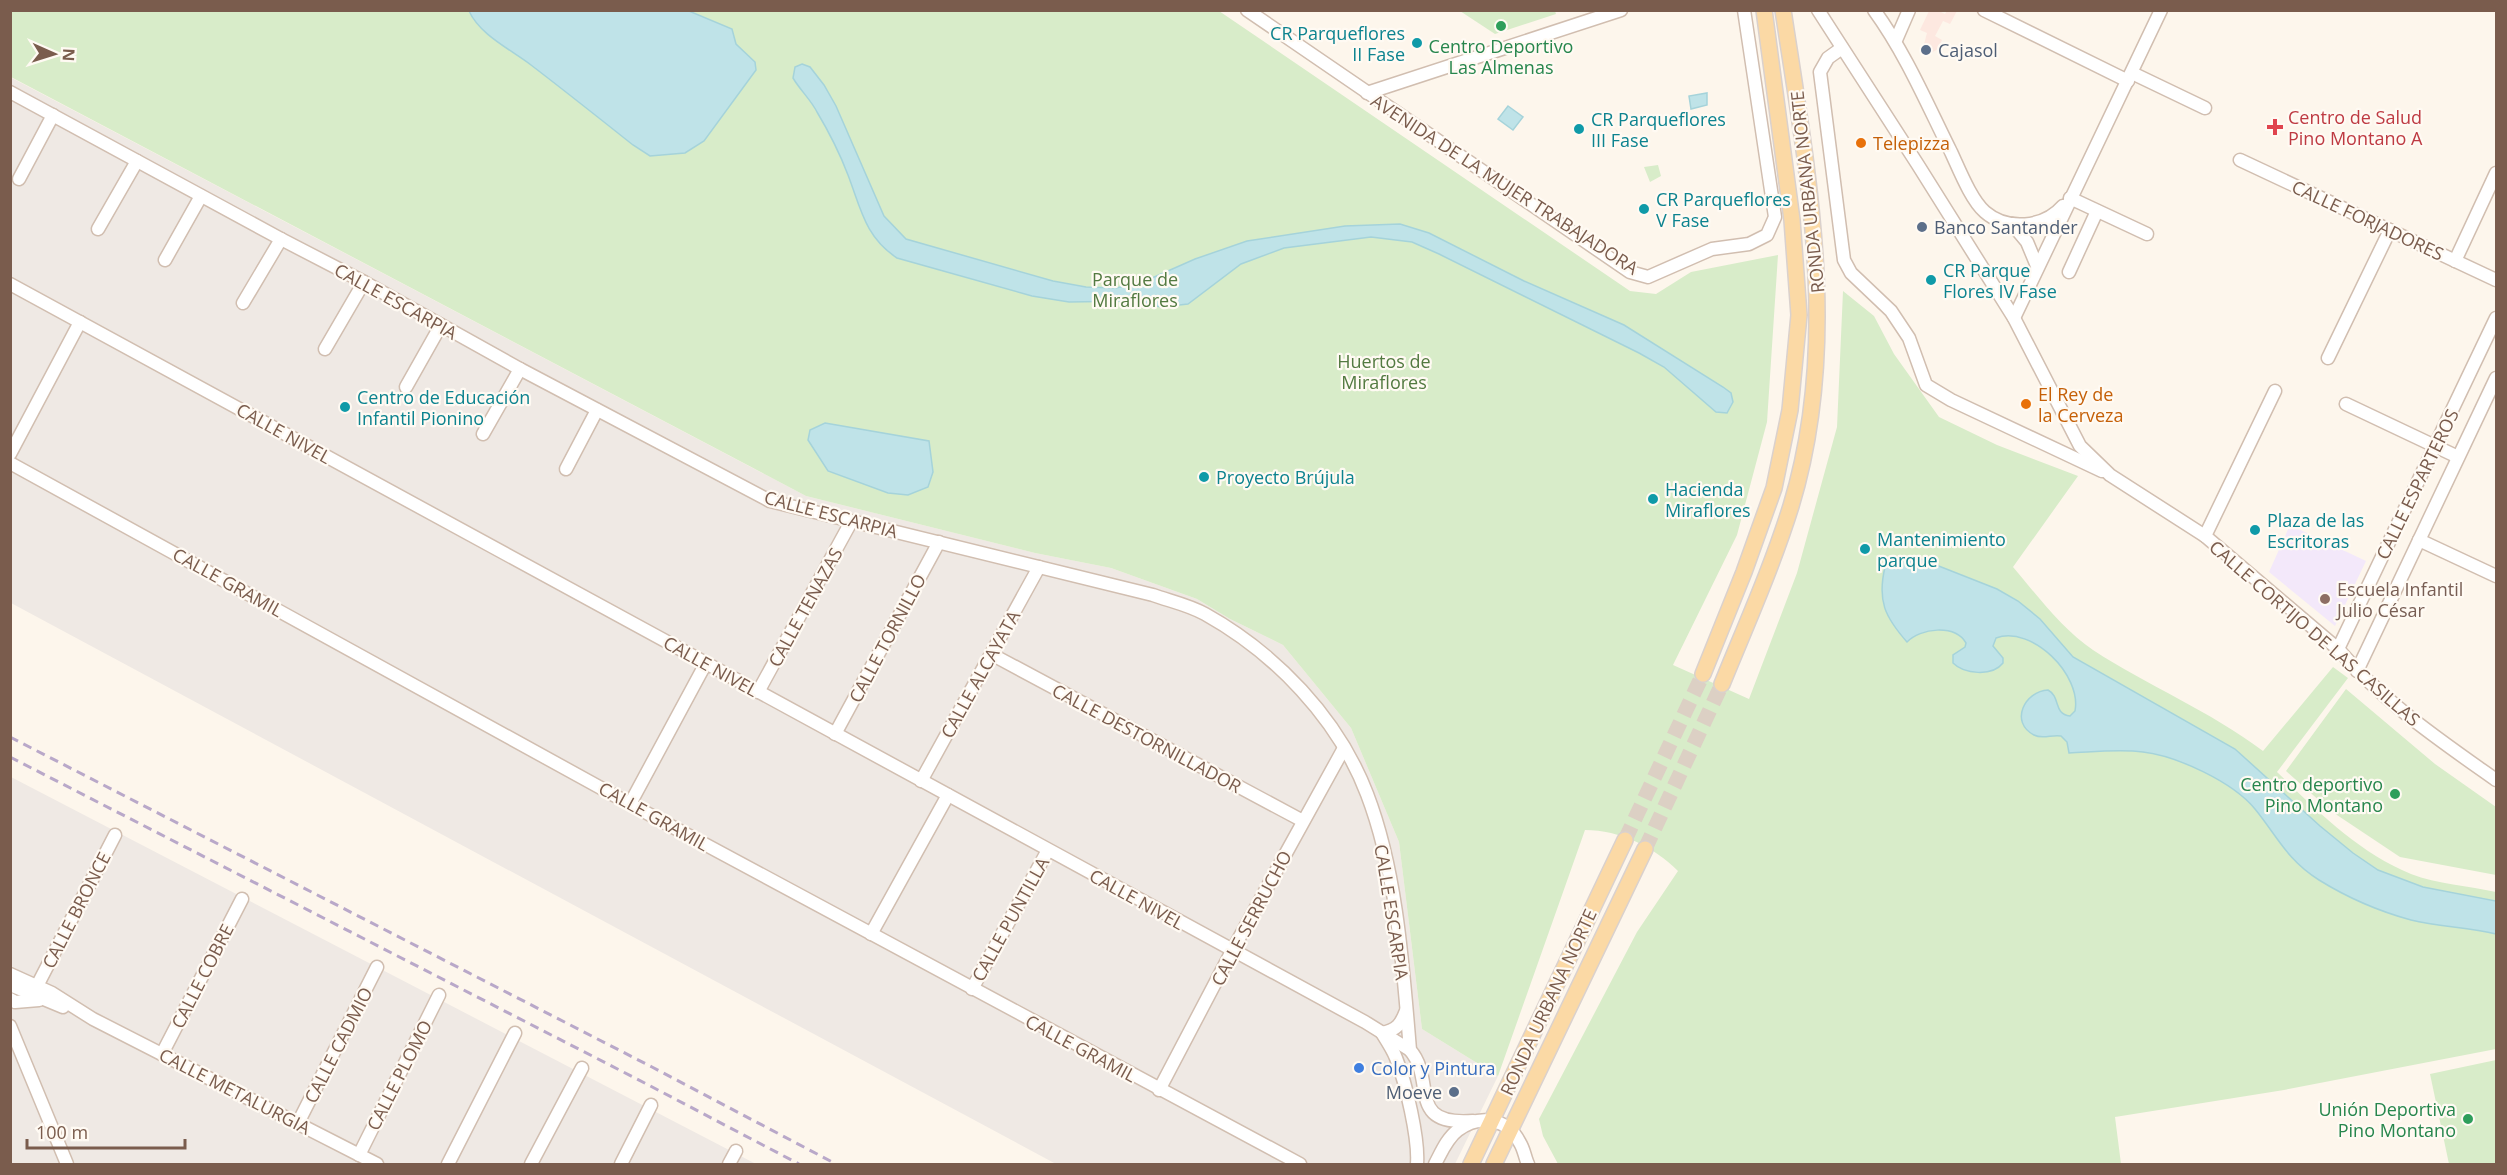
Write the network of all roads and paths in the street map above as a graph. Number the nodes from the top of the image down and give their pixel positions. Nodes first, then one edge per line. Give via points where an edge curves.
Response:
1 (1247, 10) edge
2 (1621, 10) edge
3 (1744, 10) edge
4 (1764, 10) edge
5 (1783, 10) edge
6 (1818, 10) edge
7 (1874, 10) edge
8 (1909, 10) edge
9 (1984, 10) edge
10 (2161, 10) edge
11 (1896, 40) junction
12 (1842, 48) junction
13 (2130, 77) junction
14 (10, 92) edge
15 (1367, 93) junction
16 (2205, 108) dead end
17 (53, 115) junction
18 (2240, 160) dead end
19 (137, 161) junction
20 (2496, 173) edge
21 (19, 179) dead end
22 (201, 196) junction
23 (2070, 198) junction
24 (2097, 211) junction
25 (2012, 224) junction
26 (98, 229) dead end
27 (2390, 230) junction
28 (2147, 234) dead end
29 (281, 239) junction
30 (165, 260) dead end
31 (2455, 261) junction
32 (2037, 266) junction
33 (2069, 272) dead end
34 (2496, 280) edge
35 (364, 282) junction
36 (10, 284) edge
37 (243, 303) dead end
38 (2014, 318) junction
39 (2496, 318) edge
40 (80, 322) junction
41 (441, 325) junction
42 (325, 349) dead end
43 (2328, 358) dead end
44 (520, 369) junction
45 (2496, 378) edge
46 (406, 387) dead end
47 (2276, 391) dead end
48 (2346, 405) dead end
49 (597, 410) junction
50 (483, 434) dead end
51 (2435, 446) junction
52 (10, 454) edge
53 (2458, 457) junction
54 (10, 463) edge
55 (566, 469) dead end
56 (2110, 475) junction
57 (851, 522) junction
58 (2205, 536) junction
59 (2419, 540) junction
60 (939, 542) junction
61 (1039, 567) junction
62 (2496, 576) edge
63 (2338, 649) junction
64 (991, 654) junction
65 (706, 663) junction
66 (2357, 671) junction
67 (1703, 674) tunnel mouth
68 (1722, 684) tunnel mouth
69 (758, 692) junction
70 (835, 734) junction
71 (1344, 748) junction
72 (2496, 777) edge
73 (921, 781) junction
74 (948, 795) junction
75 (630, 804) junction
76 (1303, 821) junction
77 (115, 835) dead end
78 (1625, 840) tunnel mouth
79 (1645, 849) tunnel mouth
80 (1048, 850) junction
81 (242, 899) dead end
82 (871, 934) junction
83 (1232, 951) junction
84 (377, 967) dead end
85 (10, 974) edge
86 (10, 979) edge
87 (10, 985) edge
88 (37, 986) junction
89 (972, 989) junction
90 (439, 995) dead end
91 (47, 1001) junction
92 (12, 1002) edge
93 (1407, 1008) junction
94 (93, 1019) junction
95 (10, 1026) edge
96 (514, 1033) dead end
97 (1382, 1033) junction
98 (1410, 1050) junction
99 (162, 1054) junction
100 (582, 1068) dead end
101 (1159, 1090) junction
102 (651, 1105) dead end
103 (1492, 1120) junction
104 (1473, 1121) junction
105 (298, 1123) junction
106 (1510, 1128) junction
107 (736, 1151) dead end
108 (359, 1155) junction
109 (67, 1164) edge
110 (377, 1164) edge
111 (448, 1164) edge
112 (531, 1164) edge
113 (621, 1164) edge
114 (729, 1164) edge
115 (1300, 1164) edge
116 (1417, 1164) edge
117 (1434, 1164) edge
118 (1471, 1164) edge
119 (1494, 1164) edge
120 (1527, 1164) edge

1 - 15 street, AVENIDA DE LA MUJER TRABAJADORA
2 - 15 street
3 - 15 street, AVENIDA DE LA MUJER TRABAJADORA via 1775,217 1767,235 1749,244 1712,249 1648,277 1630,272
4 - 67 main road, RONDA URBANA NORTE via 1792,220 1798,303 1790,410 1774,488
5 - 68 main road, RONDA URBANA NORTE via 1814,223 1819,311 1817,365 1811,414 1791,505
6 - 12 street, CALLE CORTIJO DE LAS CASILLAS
7 - 11 street
8 - 11 street
9 - 13 street
10 - 13 street
11 - 25 street via 1983,210
12 - 38 street, CALLE CORTIJO DE LAS CASILLAS
12 - 56 street via 1828,58 1821,72 1844,260 1851,273 1891,311 1909,338 1926,385
13 - 16 street
13 - 23 street
14 - 17 street, CALLE ESCARPIA
17 - 19 street, CALLE ESCARPIA
17 - 21 street
18 - 27 street, CALLE FORJADORES
19 - 22 street, CALLE ESCARPIA
19 - 26 street
20 - 31 street
22 - 29 street, CALLE ESCARPIA
22 - 30 street
23 - 24 street
23 - 25 street via 2056,214 2036,224
23 - 32 street
24 - 28 street
24 - 33 street
25 - 32 street via 2027,242
27 - 31 street, CALLE FORJADORES
27 - 43 street
29 - 35 street, CALLE ESCARPIA
29 - 37 street
31 - 34 street, CALLE FORJADORES
32 - 38 street
35 - 41 street, CALLE ESCARPIA
35 - 42 street
36 - 40 street, CALLE NIVEL
38 - 56 street, CALLE CORTIJO DE LAS CASILLAS via 2080,446
39 - 51 street, CALLE ESPARTEROS
40 - 52 street
40 - 65 street, CALLE NIVEL
41 - 44 street, CALLE ESCARPIA
41 - 46 street
44 - 49 street, CALLE ESCARPIA
44 - 50 street
45 - 53 street, CALLE ESPARTEROS
47 - 58 street
48 - 51 street
49 - 55 street
49 - 57 street, CALLE ESCARPIA via 770,501
51 - 53 street
51 - 63 street, CALLE ESPARTEROS
53 - 59 street, CALLE ESPARTEROS
54 - 75 street, CALLE GRAMIL
56 - 58 street, CALLE CORTIJO DE LAS CASILLAS
57 - 60 street, CALLE ESCARPIA
57 - 69 street, CALLE TENAZAS
58 - 63 street, CALLE CORTIJO DE LAS CASILLAS
59 - 62 street
59 - 66 street, CALLE ESPARTEROS
60 - 61 street, CALLE ESCARPIA
60 - 70 street, CALLE TORNILLO
61 - 64 street, CALLE ALCAYATA
61 - 71 street, CALLE ESCARPIA via 1143,592 1203,613 1254,645 1300,688
63 - 66 street, CALLE CORTIJO DE LAS CASILLAS
64 - 73 street, CALLE ALCAYATA
64 - 76 street, CALLE DESTORNILLADOR
65 - 69 street, CALLE NIVEL
65 - 75 street
66 - 72 street, CALLE CORTIJO DE LAS CASILLAS via 2429,733
69 - 70 street, CALLE NIVEL
70 - 73 street, CALLE NIVEL
71 - 76 street, CALLE SERRUCHO
71 - 93 street, CALLE ESCARPIA via 1367,793 1382,845
73 - 74 street, CALLE NIVEL
74 - 80 street, CALLE NIVEL
74 - 82 street
75 - 82 street, CALLE GRAMIL
76 - 83 street, CALLE SERRUCHO
77 - 88 street, CALLE BRONCE
78 - 103 main road, RONDA URBANA NORTE
79 - 106 main road, RONDA URBANA NORTE
80 - 83 street, CALLE NIVEL
80 - 89 street, CALLE PUNTILLA
81 - 99 street, CALLE COBRE
82 - 89 street, CALLE GRAMIL
83 - 97 street, CALLE NIVEL
83 - 101 street, CALLE SERRUCHO
84 - 105 street, CALLE CADMIO
85 - 88 street, CALLE METALURGIA
86 - 88 street via 27,988
87 - 91 street, CALLE METALURGIA
88 - 94 street, CALLE METALURGIA
89 - 101 street, CALLE GRAMIL
90 - 108 street, CALLE PLOMO
91 - 92 street
91 - 94 street, CALLE METALURGIA
93 - 97 street via 1394,1031
93 - 98 street, CALLE ESCARPIA
94 - 99 street, CALLE METALURGIA
95 - 109 street
96 - 111 street
97 - 98 street, CALLE NIVEL
97 - 116 street via 1396,1057 1404,1085
98 - 104 street, CALLE ESCARPIA via 1425,1097 1435,1114 1452,1123
99 - 105 street, CALLE METALURGIA
100 - 112 street
101 - 115 street, CALLE GRAMIL
102 - 113 street
103 - 104 street
103 - 106 street
103 - 118 main road, RONDA URBANA NORTE
104 - 117 street via 1456,1131
105 - 108 street, CALLE METALURGIA
106 - 119 main road, RONDA URBANA NORTE
106 - 120 street via 1520,1142
107 - 114 street
108 - 110 street, CALLE METALURGIA

